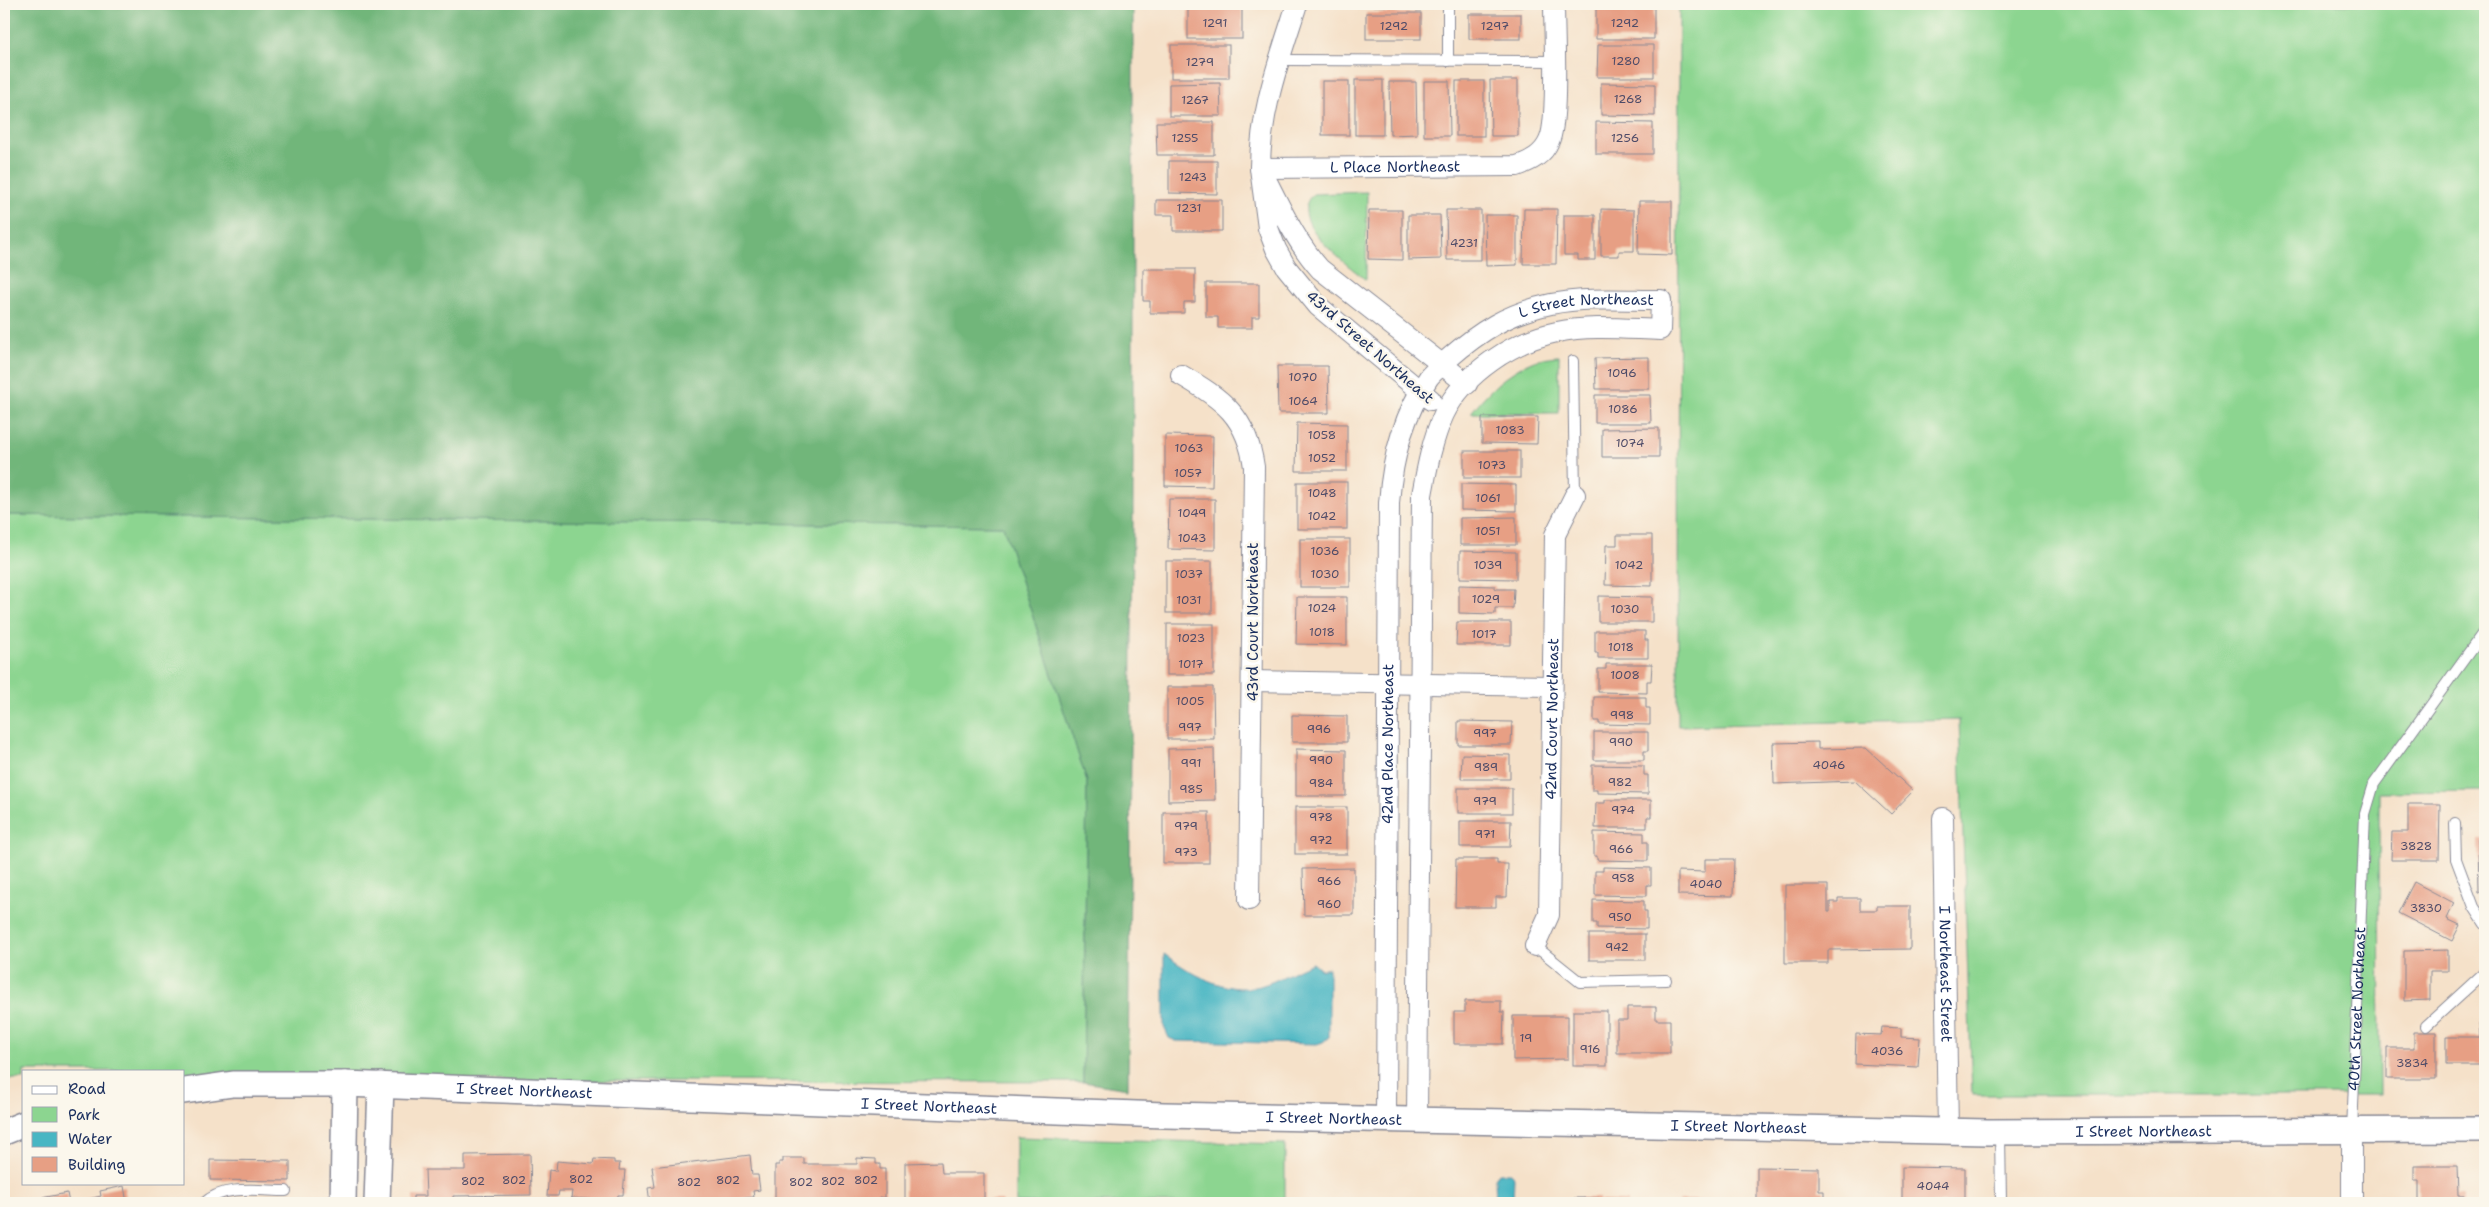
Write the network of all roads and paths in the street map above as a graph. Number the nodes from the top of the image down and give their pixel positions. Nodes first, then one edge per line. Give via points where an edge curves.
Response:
1 (1297, 4) edge
2 (1448, 4) edge
3 (1554, 4) edge
4 (1279, 60) junction
5 (1448, 60) junction
6 (1554, 61) junction
7 (1260, 168) junction
8 (1573, 361) dead end
9 (1181, 375) dead end
10 (1432, 378) junction
11 (1456, 397) junction
12 (1575, 495) joint
13 (2485, 630) edge
14 (1252, 681) junction
15 (1388, 683) junction
16 (1421, 684) junction
17 (1551, 686) junction
18 (1943, 818) dead end
19 (2455, 823) dead end
20 (1249, 900) dead end
21 (2485, 924) edge
22 (1535, 946) joint
23 (2485, 972) edge
24 (1666, 980) dead end
25 (2426, 1026) dead end
26 (345, 1084) junction
27 (381, 1085) junction
28 (185, 1091) edge
29 (1386, 1120) junction
30 (1417, 1120) junction
31 (22, 1125) edge
32 (2485, 1130) edge
33 (1948, 1131) junction
34 (2352, 1131) junction
35 (4, 1132) edge
36 (2000, 1132) junction
37 (286, 1192) dead end
38 (204, 1203) edge
39 (343, 1203) edge
40 (377, 1203) edge
41 (2001, 1203) edge
42 (2352, 1203) edge

1 - 4 street, 43rd Street Northeast
2 - 5 lane
3 - 6 street
4 - 5 lane
4 - 7 street, 43rd Street Northeast via 1264,117
5 - 6 lane
6 - 7 street, L Place Northeast via 1554,120 1550,140 1540,154 1528,162 1517,166
7 - 10 street, 43rd Street Northeast via 1320,269
7 - 10 street, 43rd Street Northeast via 1268,228 1286,267 1318,306
8 - 12 lane
9 - 14 street, 43rd Court Northeast via 1214,394 1244,429 1251,446 1254,467
10 - 11 street, 43rd Street Northeast
10 - 11 street, 43rd Street Northeast
10 - 11 street, L Street Northeast via 1468,342 1493,324 1517,314 1550,304 1580,300 1661,300 1660,330 1557,332 1502,354
10 - 15 street, 42nd Place Northeast via 1400,439 1391,474
11 - 16 street via 1430,453 1422,495
12 - 17 street, 42nd Court Northeast via 1555,536
13 - 34 lane, 40th Street Northeast via 2374,784 2365,814
14 - 15 street
14 - 20 street, 43rd Court Northeast
15 - 16 street
15 - 29 street, 42nd Place Northeast
16 - 17 street
16 - 30 street
17 - 22 street, 42nd Court Northeast via 1549,915
18 - 33 street, I Northeast Street
19 - 21 lane via 2456,859 2474,907
22 - 24 lane via 1580,982
23 - 25 lane
26 - 27 street, I Street Northeast
26 - 28 street, I Street Northeast via 233,1084
26 - 39 street
27 - 29 street, I Street Northeast via 1164,1115
27 - 40 street
29 - 30 street, I Street Northeast
30 - 33 street, I Street Northeast
31 - 35 street
32 - 34 street, I Street Northeast
33 - 36 street, I Street Northeast
34 - 36 street, I Street Northeast
34 - 42 street, 40th Street Northeast
36 - 41 lane
37 - 38 lane via 235,1191 216,1194

